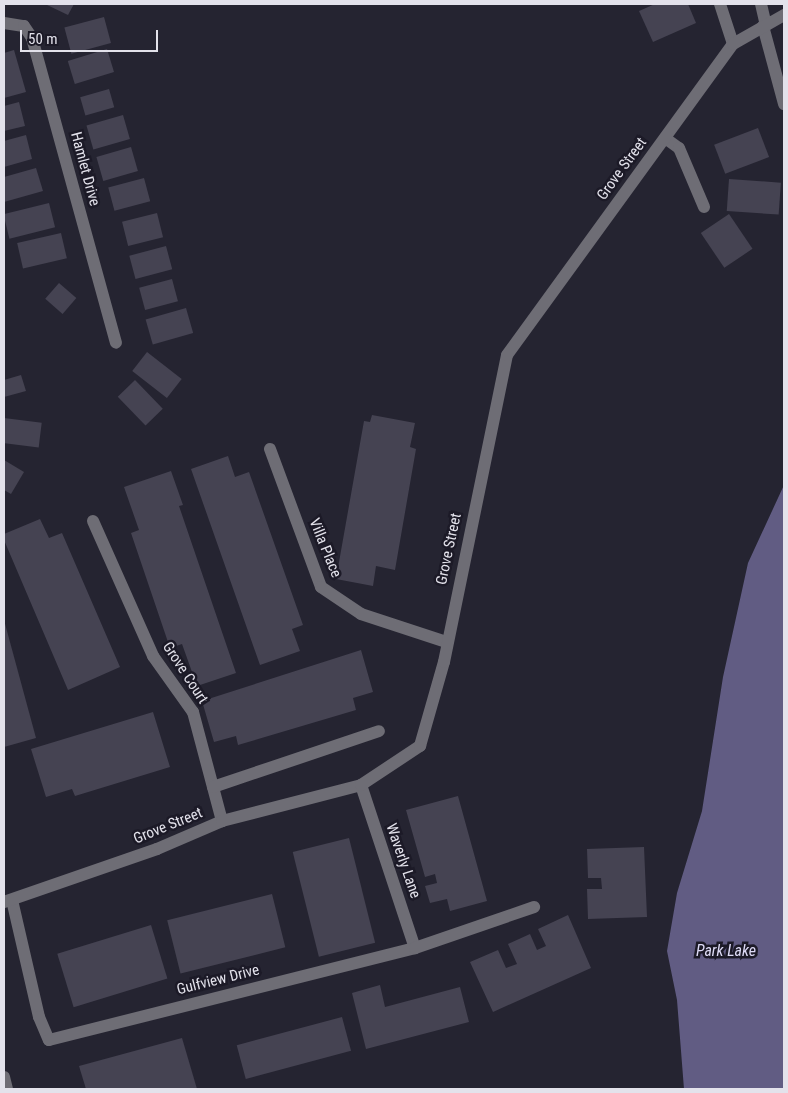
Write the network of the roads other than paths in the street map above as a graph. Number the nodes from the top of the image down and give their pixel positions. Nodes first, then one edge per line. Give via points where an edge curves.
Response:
1 (720, 4) edge
2 (761, 4) edge
3 (784, 14) edge
4 (4, 23) edge
5 (765, 26) junction
6 (733, 44) junction
7 (784, 104) edge
8 (664, 138) junction
9 (704, 207) dead end
10 (116, 343) dead end
11 (270, 449) dead end
12 (93, 521) dead end
13 (446, 642) junction
14 (379, 731) dead end
15 (361, 785) junction
16 (214, 787) junction
17 (222, 821) junction
18 (8, 901) edge
19 (534, 907) dead end
20 (416, 948) junction
21 (4, 1077) edge
22 (7, 1089) edge

1 - 6 street
2 - 5 street
3 - 5 street, Grove Street
4 - 10 street, Hamlet Drive via 24,26 32,38
5 - 6 street, Grove Street
5 - 7 street
6 - 8 street, Grove Street
8 - 9 street via 679,148
8 - 13 street, Grove Street via 507,355
11 - 13 street, Villa Place via 321,587 361,614
12 - 16 street, Grove Court via 153,656 193,712
13 - 15 street, Grove Street via 420,746
14 - 16 street
15 - 17 street, Grove Street
15 - 20 street, Waverly Lane
16 - 17 street, Grove Court
17 - 18 street, Grove Street via 157,849
18 - 20 street, Gulfview Drive via 39,1017 49,1040
19 - 20 street, Gulfview Drive
21 - 22 street

